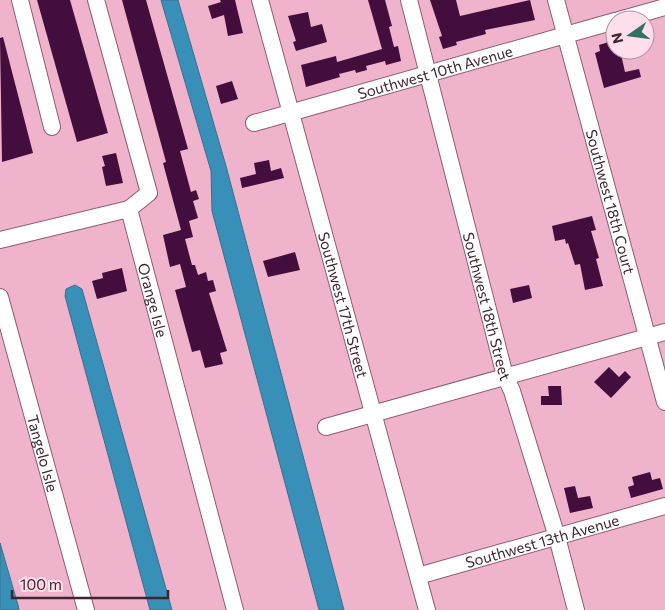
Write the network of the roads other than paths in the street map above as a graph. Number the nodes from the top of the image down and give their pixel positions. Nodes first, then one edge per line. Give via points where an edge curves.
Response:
1 (20, 0) edge
2 (96, 0) edge
3 (260, 0) edge
4 (409, 0) edge
5 (556, 0) edge
6 (605, 24) edge
7 (566, 36) junction
8 (429, 75) junction
9 (291, 114) junction
10 (254, 124) dead end
11 (52, 127) dead end
12 (129, 209) junction
13 (0, 240) edge
14 (0, 297) edge
15 (665, 332) edge
16 (647, 337) junction
17 (505, 376) junction
18 (665, 402) edge
19 (374, 413) junction
20 (326, 427) dead end
21 (665, 506) edge
22 (557, 537) junction
23 (418, 576) junction
24 (86, 610) edge
25 (235, 610) edge
26 (427, 610) edge
27 (576, 610) edge

1 - 11 street
2 - 12 street via 149,193
3 - 9 street, Southwest 17th Street
4 - 8 street, Southwest 18th Street
5 - 7 street, Southwest 18th Court
6 - 7 street, Southwest 10th Avenue
7 - 8 street, Southwest 10th Avenue
7 - 16 street, Southwest 18th Court
8 - 9 street, Southwest 10th Avenue
8 - 17 street, Southwest 18th Street
9 - 10 street, Southwest 10th Avenue
9 - 19 street, Southwest 17th Street
12 - 13 street
12 - 25 street, Orange Isle
14 - 24 street, Tangelo Isle
15 - 16 street
16 - 17 street
16 - 18 street, Southwest 18th Court
17 - 19 street
17 - 22 street, Southwest 18th Street
19 - 20 street
19 - 23 street, Southwest 17th Street
21 - 22 street, Southwest 13th Avenue
22 - 23 street, Southwest 13th Avenue
22 - 27 street, Southwest 18th Street
23 - 26 street, Southwest 17th Street

